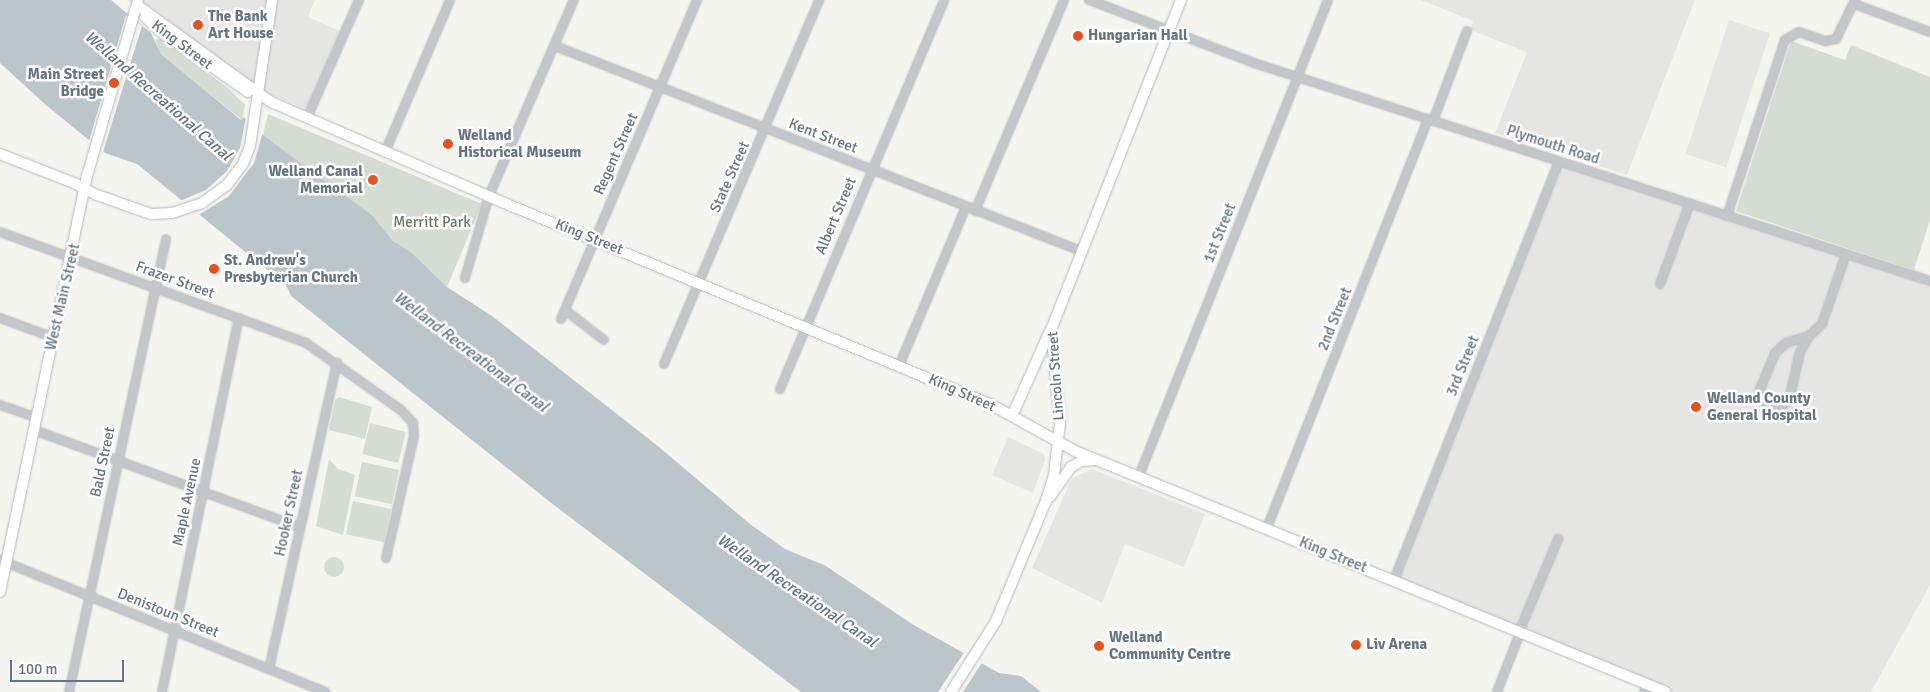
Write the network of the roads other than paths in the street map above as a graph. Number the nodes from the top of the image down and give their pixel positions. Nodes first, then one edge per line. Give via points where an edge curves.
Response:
1 (272, 0) edge
2 (359, 0) edge
3 (450, 0) edge
4 (574, 0) edge
5 (697, 0) edge
6 (819, 0) edge
7 (944, 0) edge
8 (1064, 0) edge
9 (1089, 0) edge
10 (1181, 0) edge
11 (1328, 0) edge
12 (135, 2) edge
13 (1854, 2) edge
14 (1169, 31) junction
15 (1467, 32) dead end
16 (1930, 32) edge
17 (555, 46) junction
18 (1297, 77) junction
19 (660, 87) junction
20 (259, 95) junction
21 (307, 118) junction
22 (1430, 120) junction
23 (766, 129) junction
24 (385, 152) junction
25 (0, 154) edge
26 (1559, 162) junction
27 (871, 170) junction
28 (86, 189) junction
29 (489, 196) junction
30 (1690, 203) junction
31 (966, 207) junction
32 (975, 211) junction
33 (1727, 216) junction
34 (0, 232) edge
35 (594, 238) junction
36 (166, 239) dead end
37 (1081, 251) junction
38 (1846, 254) junction
39 (72, 258) junction
40 (465, 278) dead end
41 (1930, 281) edge
42 (699, 282) junction
43 (1660, 284) dead end
44 (154, 287) junction
45 (565, 310) junction
46 (0, 318) edge
47 (240, 318) junction
48 (561, 319) dead end
49 (804, 326) junction
50 (1051, 330) junction
51 (1809, 336) junction
52 (54, 338) junction
53 (604, 340) dead end
54 (337, 362) junction
55 (664, 364) dead end
56 (899, 366) junction
57 (780, 389) dead end
58 (0, 405) edge
59 (1012, 416) junction
60 (37, 418) junction
61 (34, 430) junction
62 (1058, 442) junction
63 (1099, 460) junction
64 (118, 461) junction
65 (1139, 476) junction
66 (203, 492) junction
67 (1046, 501) junction
68 (300, 527) junction
69 (1267, 528) junction
70 (1558, 539) dead end
71 (386, 558) dead end
72 (3, 561) edge
73 (1394, 580) junction
74 (0, 592) edge
75 (89, 596) junction
76 (175, 631) junction
77 (1519, 632) junction
78 (269, 669) junction
79 (1645, 688) edge
80 (69, 692) edge
81 (162, 692) edge
82 (325, 692) edge
83 (951, 692) edge
84 (1497, 692) edge
85 (1666, 692) edge

1 - 20 main road
2 - 21 street
3 - 24 street
4 - 17 street
5 - 19 street, Regent Street
6 - 23 street, State Street
7 - 27 street, Albert Street
8 - 32 street
9 - 14 street, Plymouth Road
10 - 14 main road, Lincoln Street
11 - 18 street, 1st Street
12 - 20 main road, King Street
12 - 28 main road, West Main Street
13 - 16 street
13 - 33 street via 1836,40 1825,41 1795,32 1784,42
14 - 18 street, Plymouth Road
14 - 37 main road, Lincoln Street
15 - 22 street, 2nd Street
17 - 19 street, Kent Street
17 - 29 street
18 - 22 street, Plymouth Road
18 - 65 street, 1st Street
19 - 23 street, Kent Street
19 - 35 street, Regent Street
20 - 21 main road, King Street
20 - 28 main road via 247,155 227,185 202,203 172,213 150,214
21 - 24 main road, King Street
22 - 26 street, Plymouth Road
22 - 69 street, 2nd Street
23 - 27 street, Kent Street
23 - 42 street, State Street
24 - 29 main road, King Street
25 - 28 main road
26 - 30 street, Plymouth Road
26 - 73 street, 3rd Street
27 - 31 street, Kent Street
27 - 49 street, Albert Street
28 - 39 main road, West Main Street
29 - 35 main road, King Street
29 - 40 street
30 - 33 street, Plymouth Road
30 - 43 street
31 - 32 street, Kent Street
31 - 56 street
32 - 37 street, Kent Street
33 - 38 street, Plymouth Road
34 - 39 street, Frazer Street
35 - 42 main road, King Street
35 - 45 street, Regent Street
36 - 44 street, Bald Street
37 - 50 main road, Lincoln Street
38 - 41 street, Plymouth Road
38 - 51 street via 1825,319
39 - 44 street, Frazer Street
39 - 52 main road, West Main Street
42 - 49 main road, King Street
42 - 55 street, State Street
44 - 47 street, Frazer Street
44 - 64 street, Bald Street
45 - 48 street, Regent Street
45 - 53 street
46 - 52 street
47 - 54 street, Frazer Street via 306,343
47 - 66 street, Maple Avenue
49 - 56 main road, King Street
49 - 57 street, Albert Street
50 - 59 main road
50 - 62 main road, Lincoln Street via 1060,423
51 - 51 street via 1786,343 1775,353 1761,386 1762,397 1768,404 1780,406 1789,400 1800,352
52 - 60 main road, West Main Street
54 - 68 street, Hooker Street
54 - 71 street, Frazer Street via 401,410 414,428
56 - 59 main road, King Street
58 - 60 street
59 - 62 main road, King Street
60 - 61 main road, West Main Street
61 - 64 street
61 - 72 main road, West Main Street
62 - 63 main road, King Street
62 - 67 main road, Lincoln Street
63 - 65 main road, King Street
63 - 67 main road via 1082,461 1071,467
64 - 66 street
64 - 75 street, Bald Street
65 - 69 main road, King Street
66 - 68 street
66 - 76 street, Maple Avenue
67 - 83 main road, Lincoln Street via 1006,599
68 - 78 street, Hooker Street
69 - 73 main road, King Street
70 - 77 street
72 - 74 main road, West Main Street
72 - 75 street, Denistoun Street
73 - 77 main road, King Street
75 - 76 street, Denistoun Street
75 - 80 street, Bald Street
76 - 78 street, Denistoun Street
76 - 81 street, Maple Avenue
77 - 79 main road, King Street
77 - 84 street
78 - 82 street, Denistoun Street
79 - 85 main road, King Street

